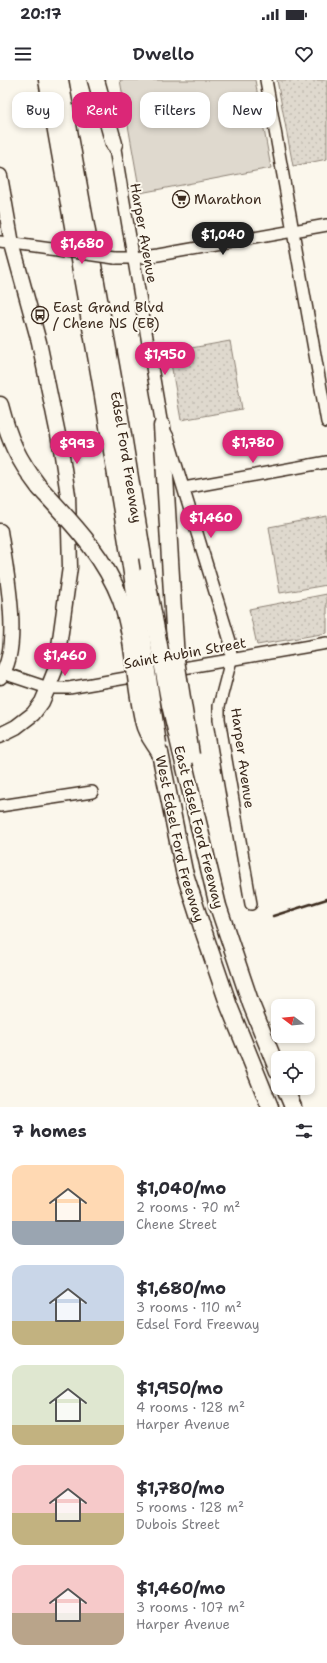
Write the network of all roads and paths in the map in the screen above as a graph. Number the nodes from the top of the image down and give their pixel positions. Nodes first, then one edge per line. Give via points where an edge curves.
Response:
1 (47, 80) edge
2 (60, 80) edge
3 (96, 80) edge
4 (103, 80) edge
5 (266, 80) edge
6 (114, 144) junction
7 (0, 176) edge
8 (1, 195) edge
9 (327, 225) edge
10 (293, 231) junction
11 (6, 243) edge
12 (134, 258) junction
13 (0, 405) edge
14 (327, 422) edge
15 (162, 426) junction
16 (327, 462) edge
17 (184, 488) junction
18 (0, 531) edge
19 (130, 560) joint
20 (146, 575) joint
21 (327, 643) edge
22 (231, 660) junction
23 (2, 675) edge
24 (48, 688) junction
25 (0, 735) edge
26 (160, 753) junction
27 (92, 792) dead end
28 (0, 806) edge
29 (251, 904) dead end
30 (218, 906) junction
31 (271, 1054) edge
32 (288, 1095) edge
33 (270, 1107) edge
34 (293, 1107) edge

1 - 19 highway, Edsel Ford Freeway
2 - 20 highway, Edsel Ford Freeway
3 - 6 highway
4 - 6 street, Harper Avenue
5 - 10 street
6 - 12 street, Harper Avenue
7 - 8 main road
8 - 11 main road
9 - 10 street
10 - 12 street
10 - 14 street
11 - 12 street, bridge via 116,258
11 - 24 main road via 40,342 68,494 70,567 56,668
12 - 15 street, Harper Avenue
13 - 26 highway, bridge via 10,439 21,463 93,547 107,570 121,601 144,725
15 - 17 street, Harper Avenue
15 - 30 highway, bridge via 176,660
16 - 17 street
17 - 22 street, Harper Avenue via 230,641
18 - 23 main road via 10,596 12,631
19 - 26 highway, West Edsel Ford Freeway, bridge
20 - 30 highway, East Edsel Ford Freeway, bridge via 170,705
21 - 22 street, Saint Aubin Street
22 - 24 street, Saint Aubin Street via 68,688
22 - 29 street, Harper Avenue via 219,706 219,719
23 - 24 street, Saint Aubin Street
24 - 25 main road via 34,714
26 - 33 highway, West Edsel Ford Freeway via 184,871 229,1006
27 - 28 street
30 - 31 highway, East Edsel Ford Freeway via 248,996
32 - 34 highway

